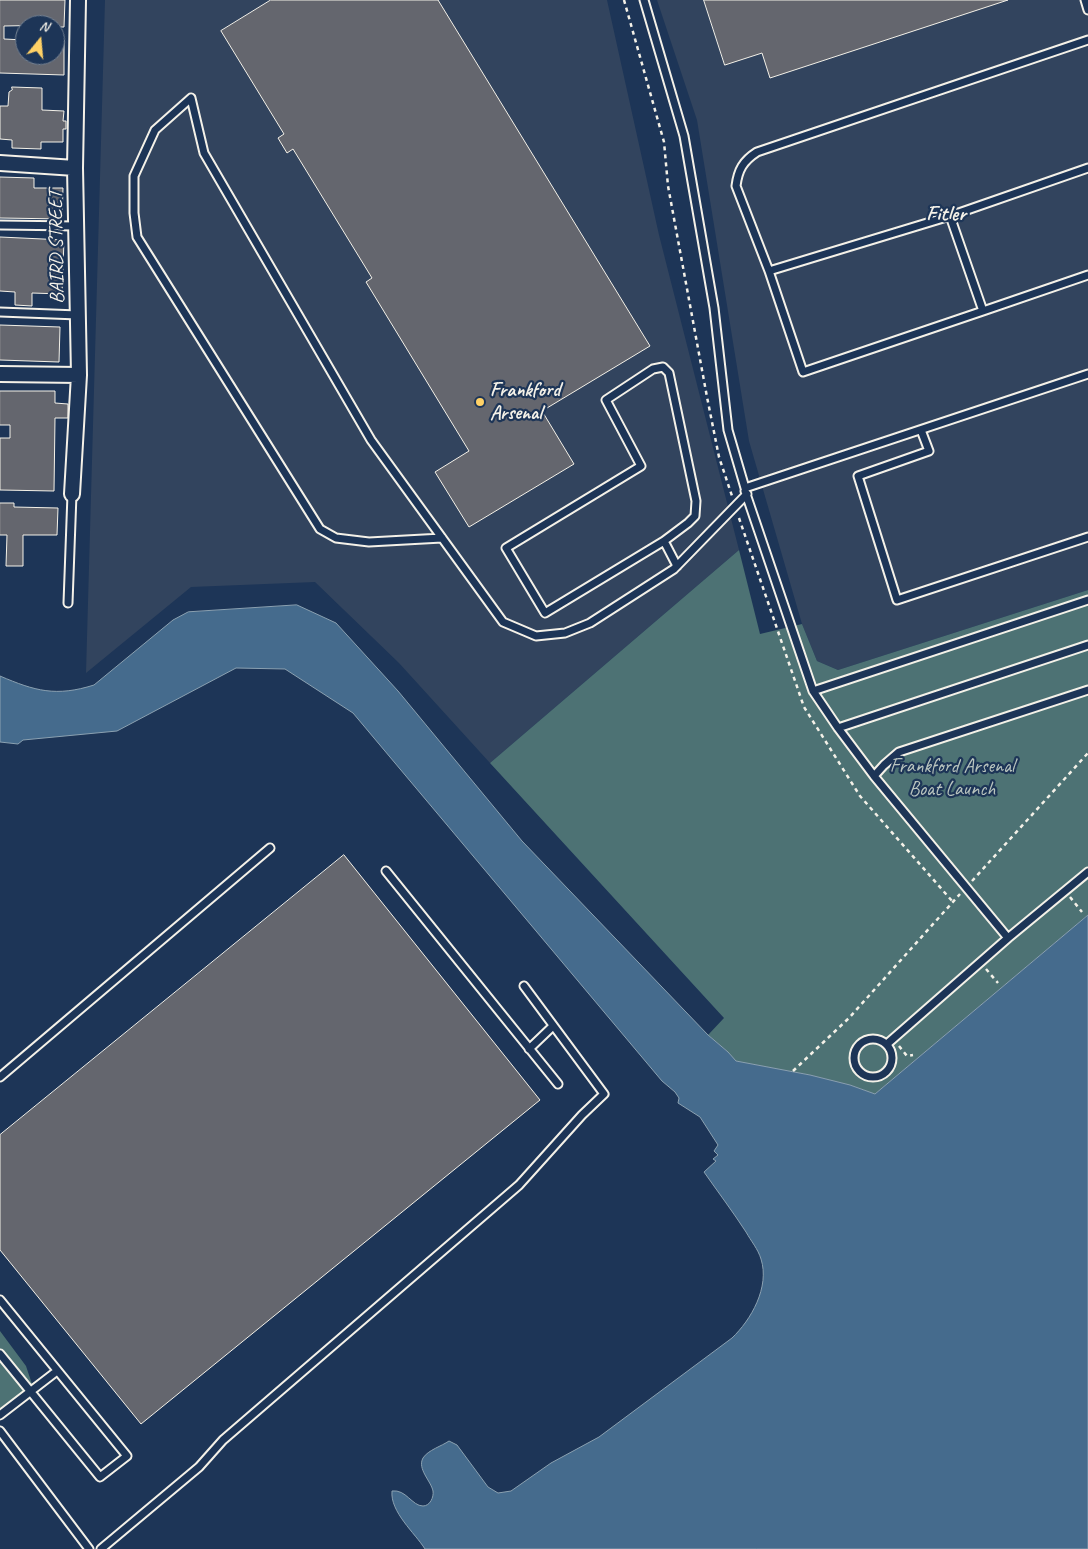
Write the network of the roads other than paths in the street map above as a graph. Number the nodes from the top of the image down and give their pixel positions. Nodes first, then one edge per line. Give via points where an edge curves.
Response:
1 (78, 0) edge
2 (644, 0) edge
3 (1085, 0) edge
4 (1088, 10) edge
5 (1088, 40) edge
6 (0, 162) edge
7 (75, 168) junction
8 (1088, 168) edge
9 (950, 216) junction
10 (0, 225) edge
11 (76, 226) junction
12 (769, 271) junction
13 (1088, 275) edge
14 (983, 311) junction
15 (0, 312) edge
16 (78, 315) junction
17 (0, 374) edge
18 (1088, 374) edge
19 (79, 375) junction
20 (921, 430) junction
21 (746, 491) junction
22 (72, 494) joint
23 (1088, 537) edge
24 (442, 538) junction
25 (664, 541) junction
26 (677, 566) junction
27 (1088, 600) edge
28 (68, 603) dead end
29 (1088, 645) edge
30 (1088, 690) edge
31 (813, 691) junction
32 (838, 728) junction
33 (874, 776) junction
34 (270, 848) dead end
35 (386, 871) dead end
36 (1088, 872) edge
37 (1008, 938) junction
38 (524, 986) dead end
39 (553, 1026) junction
40 (887, 1044) junction
41 (530, 1049) junction
42 (0, 1077) edge
43 (558, 1084) dead end
44 (0, 1300) edge
45 (0, 1354) edge
46 (58, 1370) junction
47 (31, 1392) junction
48 (0, 1415) edge
49 (0, 1431) edge
50 (89, 1549) edge
51 (101, 1549) edge

1 - 7 street, BAIRD STREET
2 - 21 lane via 684,136 714,308 728,430
3 - 4 lane
5 - 12 lane via 757,152 748,158 739,171 736,186
6 - 7 street
7 - 11 street, BAIRD STREET
8 - 9 lane
9 - 12 lane
9 - 14 lane
10 - 11 lane
11 - 16 street, BAIRD STREET
12 - 14 lane via 804,372
13 - 14 lane
15 - 16 lane
16 - 19 street, BAIRD STREET
17 - 19 street
18 - 20 lane
19 - 22 street, BAIRD STREET
20 - 21 lane
20 - 23 lane via 929,451 858,476 897,600
21 - 26 lane
21 - 31 lane
22 - 28 lane
24 - 24 lane via 368,542 336,538 320,529 137,237 134,176 155,130 192,98 204,153 371,440
24 - 26 lane via 503,622 536,636 565,633 590,623
25 - 25 lane via 695,516 696,501 669,372 663,367 653,369 606,400 641,466 506,548 545,613
25 - 26 lane
27 - 31 lane
29 - 32 lane
30 - 33 lane via 899,752
31 - 32 lane
32 - 33 lane
33 - 37 lane
34 - 42 lane
35 - 41 lane
36 - 37 lane
37 - 40 lane
38 - 39 lane
39 - 41 lane
39 - 51 lane via 604,1094 519,1185 223,1440 199,1467
40 - 40 lane via 870,1039 859,1045 854,1061 860,1072 871,1077 887,1071 892,1060
41 - 43 lane
44 - 46 lane
45 - 47 lane
46 - 47 lane
46 - 47 lane via 127,1456 100,1477
47 - 48 lane
49 - 50 lane

